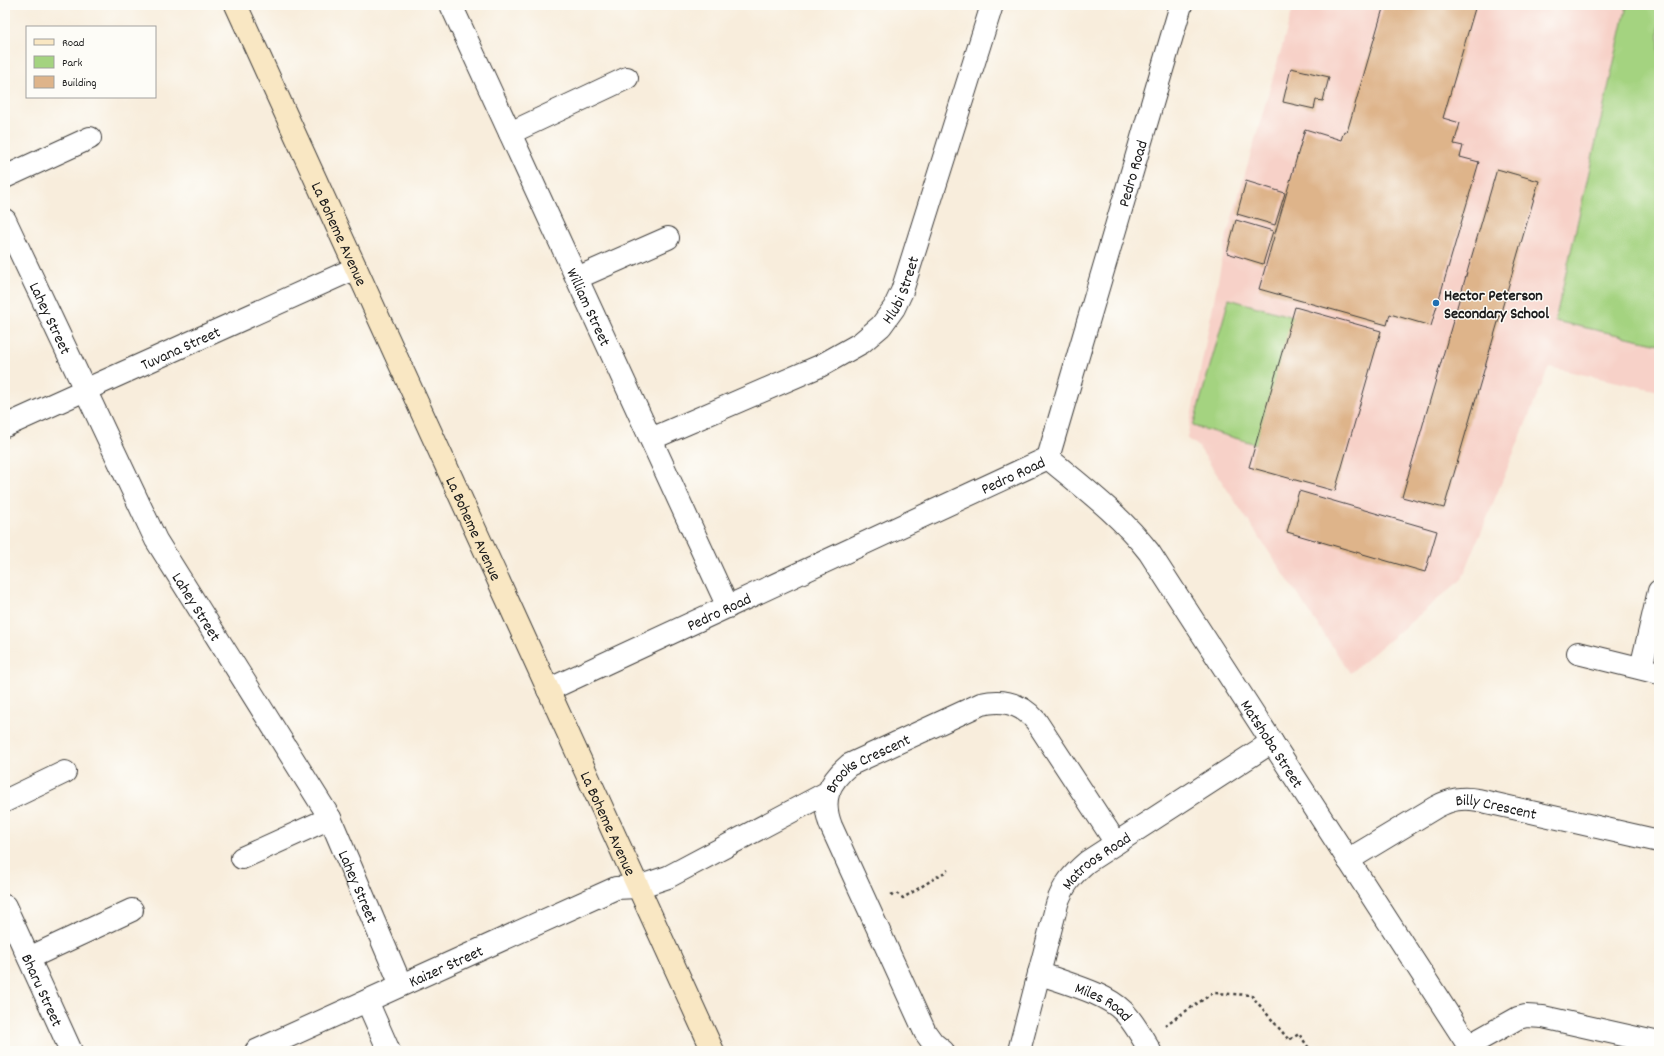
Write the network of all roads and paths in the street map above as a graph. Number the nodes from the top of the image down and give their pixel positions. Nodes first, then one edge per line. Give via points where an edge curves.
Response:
1 (236, 5) edge
2 (452, 5) edge
3 (992, 5) edge
4 (1181, 5) edge
5 (628, 78) dead end
6 (510, 133) junction
7 (90, 138) dead end
8 (5, 177) edge
9 (5, 220) edge
10 (668, 238) dead end
11 (356, 268) junction
12 (577, 278) junction
13 (85, 390) junction
14 (5, 426) edge
15 (651, 439) junction
16 (1048, 458) junction
17 (1659, 591) edge
18 (728, 607) junction
19 (1578, 653) dead end
20 (1650, 670) edge
21 (548, 690) junction
22 (1272, 742) junction
23 (66, 772) dead end
24 (828, 792) junction
25 (5, 801) edge
26 (330, 818) junction
27 (1659, 841) edge
28 (1116, 843) junction
29 (242, 858) dead end
30 (1348, 860) junction
31 (948, 870) dead end
32 (638, 887) junction
33 (5, 906) edge
34 (867, 906) junction
35 (132, 910) dead end
36 (29, 958) junction
37 (1039, 973) junction
38 (401, 985) junction
39 (366, 1001) junction
40 (1659, 1043) edge
41 (1147, 1045) edge
42 (1470, 1049) edge
43 (71, 1051) edge
44 (256, 1051) edge
45 (390, 1051) edge
46 (713, 1051) edge
47 (943, 1051) edge
48 (1019, 1051) edge
49 (1311, 1051) edge

1 - 11 street, La Boheme Avenue
2 - 6 street, William Street
3 - 15 street, Hlubi Street via 902,291 881,326 861,343 820,366
4 - 16 street, Pedro Road
5 - 6 street
6 - 12 street, William Street
7 - 8 street
9 - 13 street, Lahey Street
10 - 12 street
11 - 13 street, Tuvana Street
11 - 21 street, La Boheme Avenue
12 - 15 street, William Street
13 - 14 street, Tuvana Street
13 - 26 street, Lahey Street via 156,540
15 - 18 street, William Street
16 - 18 street, Pedro Road
16 - 22 street, Matshoba Street via 1102,502 1135,534
17 - 20 street
18 - 21 street, Pedro Road
19 - 20 street
21 - 32 street, La Boheme Avenue
22 - 28 street, Matroos Road
22 - 30 street, Matshoba Street
23 - 25 street
24 - 28 street, Brooks Crescent via 840,773 849,766 981,704 1002,701 1012,703 1030,713
24 - 32 street, Kaizer Street via 668,877
24 - 34 street, Brooks Crescent via 827,815
26 - 29 street
26 - 38 street, Lahey Street
27 - 30 street, Billy Crescent via 1474,799 1459,798 1436,807
28 - 37 street, Matroos Road via 1087,862 1061,892
30 - 42 street, Matshoba Street
31 - 34 path via 903,898 896,893
32 - 38 street, Kaizer Street via 616,888
32 - 46 street, La Boheme Avenue
33 - 36 street, Bharu Street
34 - 47 street, Brooks Crescent via 925,1032
35 - 36 street
36 - 43 street, Bharu Street
37 - 41 street, Miles Road via 1112,1002 1130,1018
37 - 48 street, Matroos Road
38 - 39 street, Kaizer Street
39 - 44 street, Kaizer Street
39 - 45 street
40 - 42 street via 1526,1016 1511,1022
41 - 49 path via 1213,993 1251,995 1289,1040 1299,1034

